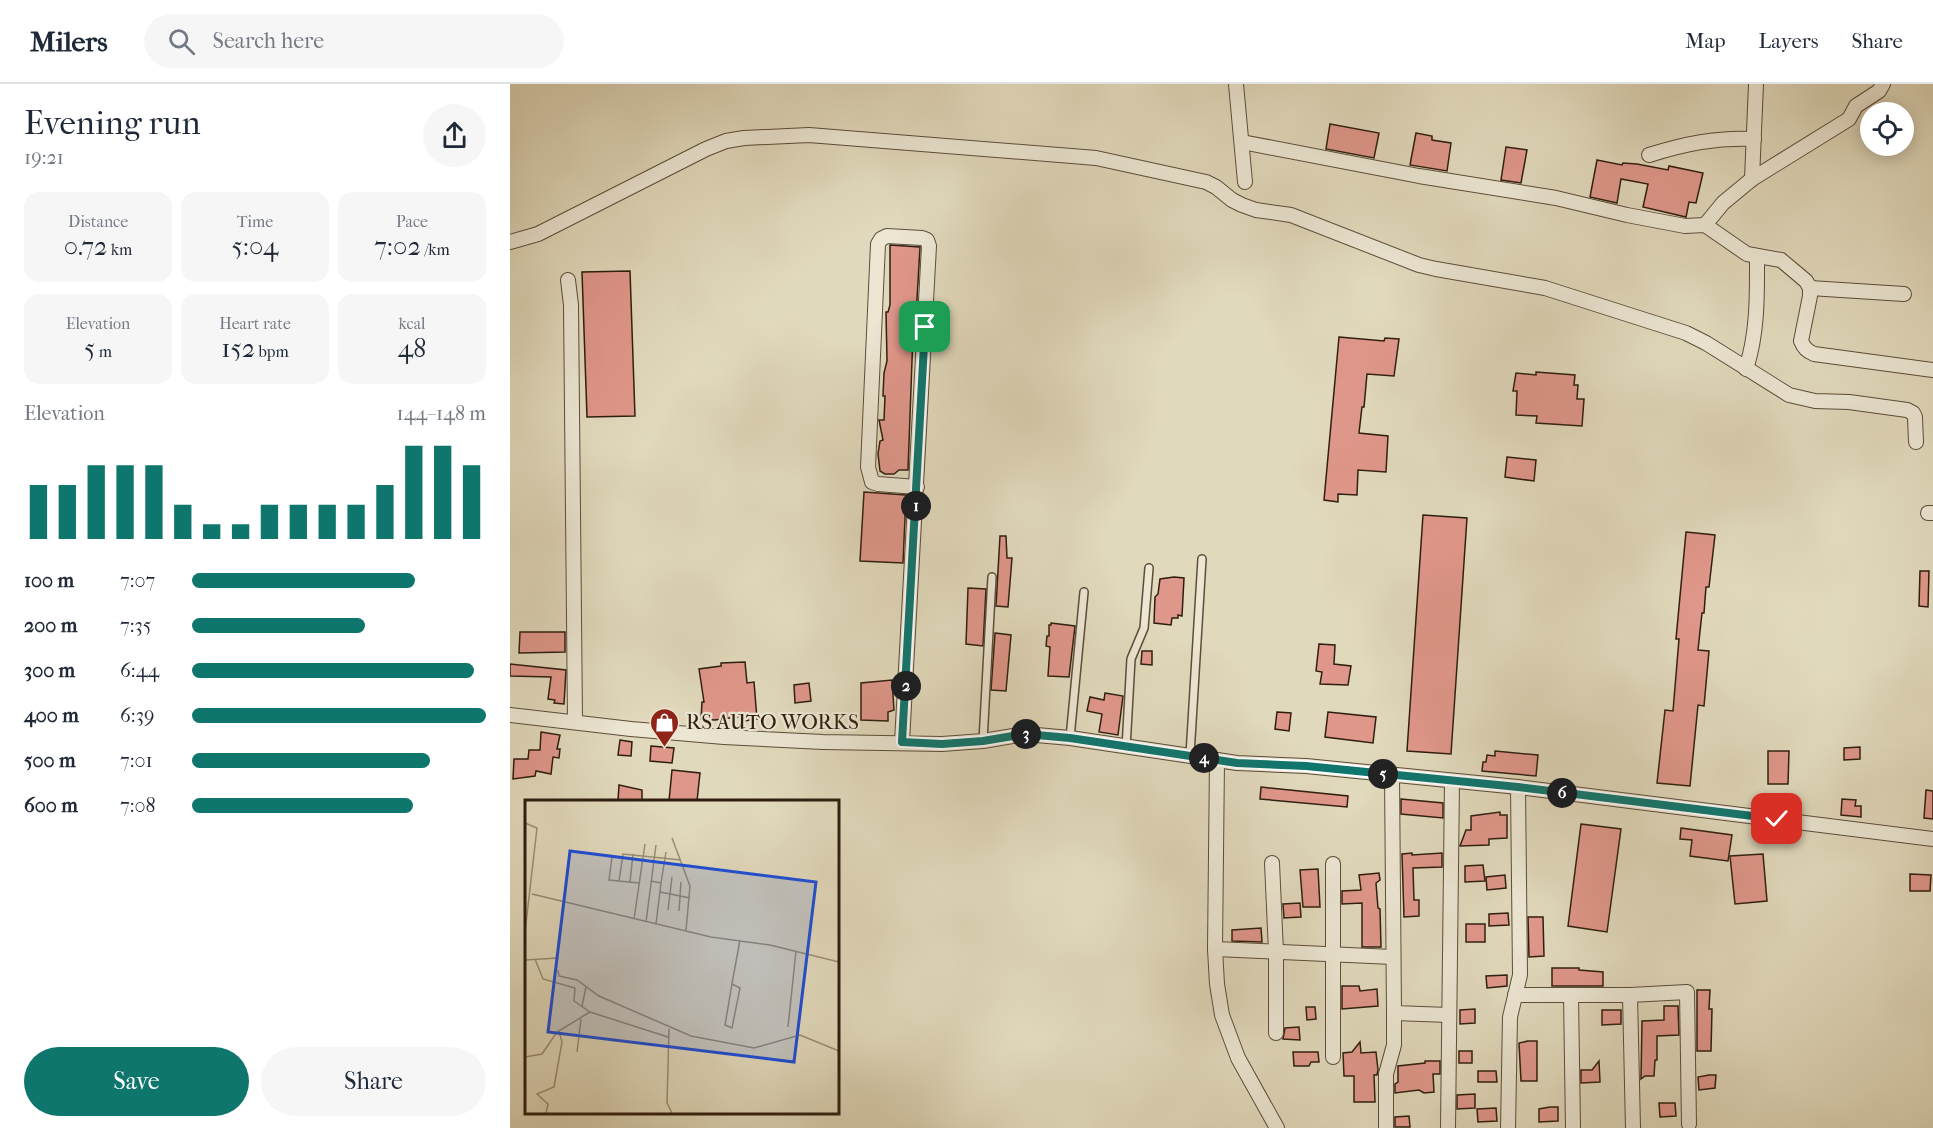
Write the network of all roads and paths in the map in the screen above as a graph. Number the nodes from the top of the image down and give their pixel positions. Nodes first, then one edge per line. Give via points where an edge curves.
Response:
1 (1236, 84) edge
2 (1756, 84) edge
3 (1883, 84) edge
4 (1869, 90) edge
5 (1754, 139) junction
6 (1242, 142) junction
7 (1648, 154) dead end
8 (1752, 179) junction
9 (1245, 182) dead end
10 (1705, 225) junction
11 (510, 242) edge
12 (1757, 256) junction
13 (568, 280) dead end
14 (1810, 288) junction
15 (1904, 294) dead end
16 (1746, 369) junction
17 (1933, 370) edge
18 (1916, 441) dead end
19 (917, 487) junction
20 (1202, 560) dead end
21 (1149, 568) dead end
22 (992, 577) dead end
23 (1084, 592) dead end
24 (510, 715) edge
25 (575, 721) junction
26 (1070, 738) junction
27 (983, 741) junction
28 (902, 742) junction
29 (1126, 748) junction
30 (1190, 755) junction
31 (1217, 760) junction
32 (1392, 775) junction
33 (1452, 781) junction
34 (1518, 787) junction
35 (1933, 838) edge
36 (1272, 863) dead end
37 (1333, 864) dead end
38 (1215, 949) junction
39 (1276, 952) junction
40 (1333, 954) junction
41 (1393, 957) junction
42 (1515, 995) junction
43 (1570, 995) junction
44 (1630, 995) junction
45 (1394, 1013) junction
46 (1449, 1015) junction
47 (1276, 1033) dead end
48 (1333, 1057) dead end
49 (1689, 1124) dead end
50 (1277, 1128) edge
51 (1386, 1128) edge
52 (1448, 1128) edge
53 (1508, 1128) edge
54 (1573, 1128) edge
55 (1633, 1128) edge

1 - 6 street
2 - 5 street
3 - 4 street via 1879,91
4 - 8 street via 1849,118
5 - 7 street via 1715,139
5 - 8 street
6 - 9 street
6 - 10 street via 1556,198 1685,226
8 - 10 street via 1723,203
10 - 12 street via 1740,250
11 - 16 street via 538,234 706,148 744,138 809,135 1096,158 1206,182 1242,205 1291,215 1428,267 1574,296 1686,333
12 - 14 street via 1780,260
12 - 16 street via 1757,310 1753,348
13 - 25 street
14 - 15 street
14 - 17 street via 1801,341 1807,351
16 - 18 street via 1803,399 1907,410 1915,417
19 - 19 street via 929,246 922,238 887,236 878,244 868,466 872,482
19 - 28 street
20 - 30 lane
21 - 29 lane via 1144,628 1131,659
22 - 27 lane
23 - 26 lane
24 - 25 street
25 - 28 street via 724,737
26 - 27 street via 1025,734
26 - 29 street
27 - 28 street
29 - 30 street
30 - 31 street
31 - 32 street
31 - 38 street
32 - 33 street
32 - 41 street
33 - 34 street
33 - 46 street
34 - 35 street
34 - 42 street via 1520,975
36 - 39 street
37 - 40 street
38 - 39 street
38 - 50 street via 1222,1015 1238,1058
39 - 40 street
39 - 47 street
40 - 41 street
40 - 48 street
41 - 45 street
42 - 43 street
42 - 53 street via 1510,1017
43 - 44 street
43 - 54 street
44 - 49 street via 1687,992
44 - 55 street
45 - 46 street
45 - 51 street via 1394,1045 1386,1074
46 - 52 street

